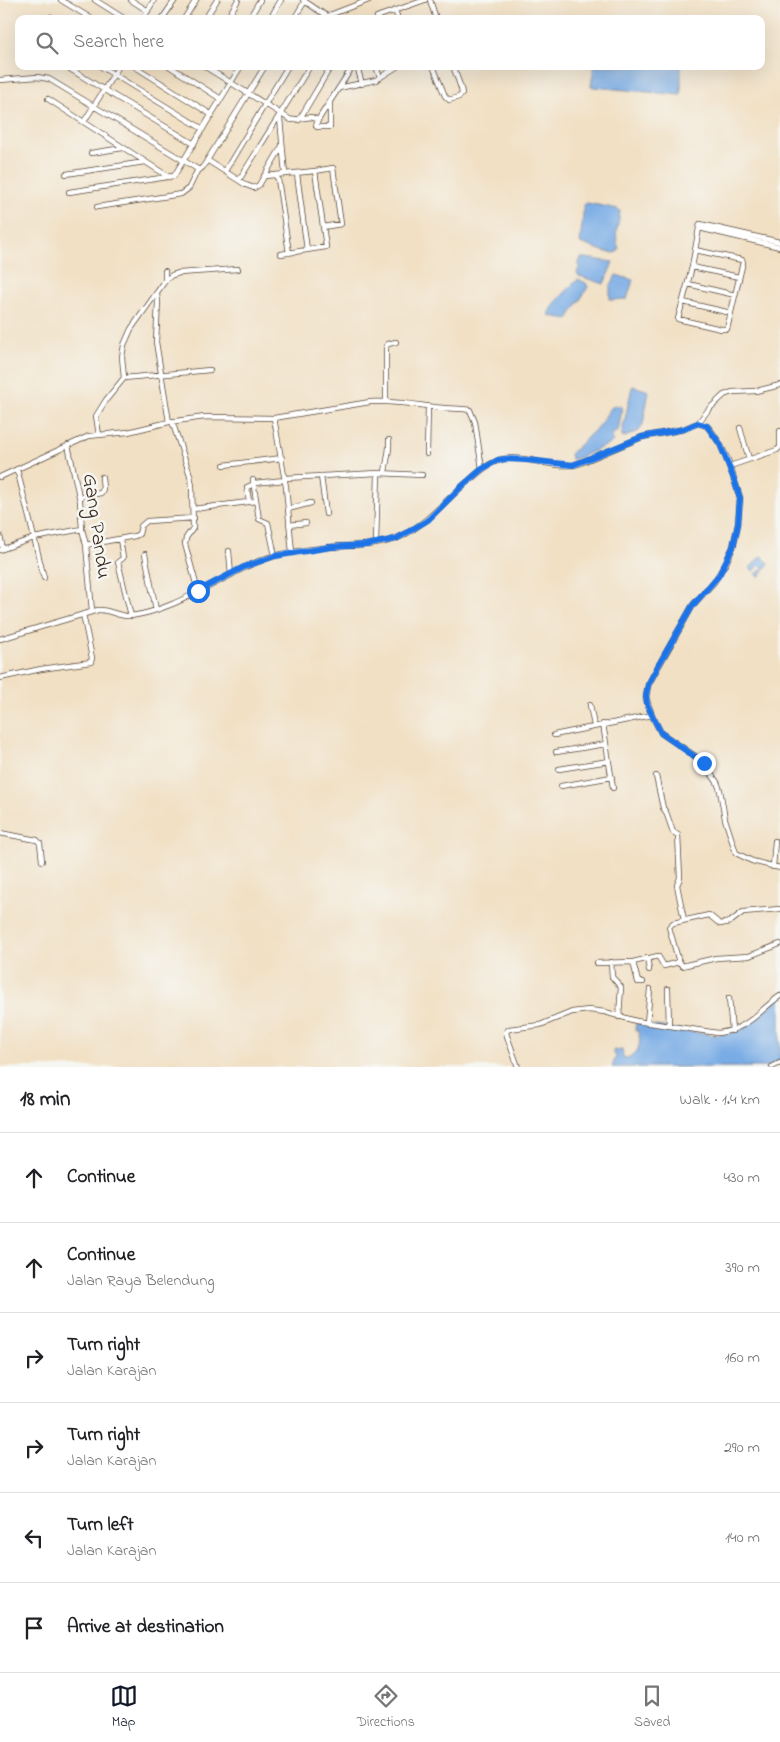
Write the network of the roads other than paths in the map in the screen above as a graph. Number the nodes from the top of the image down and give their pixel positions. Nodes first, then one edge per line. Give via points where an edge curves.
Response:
1 (61, 0) edge
2 (95, 0) edge
3 (131, 0) edge
4 (154, 0) edge
5 (175, 0) edge
6 (196, 0) edge
7 (217, 0) edge
8 (238, 0) edge
9 (260, 0) edge
10 (281, 0) edge
11 (370, 0) edge
12 (425, 0) edge
13 (430, 0) edge
14 (304, 1) edge
15 (411, 2) edge
16 (395, 10) junction
17 (148, 11) junction
18 (85, 15) edge
19 (119, 15) edge
20 (146, 15) edge
21 (165, 15) edge
22 (187, 15) edge
23 (208, 15) edge
24 (229, 15) edge
25 (251, 15) edge
26 (272, 15) edge
27 (296, 15) edge
28 (325, 15) edge
29 (330, 15) edge
30 (382, 15) edge
31 (397, 15) edge
32 (435, 15) edge
33 (71, 70) edge
34 (106, 70) edge
35 (117, 70) edge
36 (140, 70) edge
37 (175, 70) edge
38 (211, 70) edge
39 (238, 70) edge
40 (262, 70) edge
41 (286, 70) edge
42 (308, 70) edge
43 (329, 70) edge
44 (350, 70) edge
45 (358, 70) edge
46 (377, 70) edge
47 (392, 70) edge
48 (435, 70) edge
49 (454, 70) edge
50 (215, 72) joint
51 (114, 75) junction
52 (380, 78) junction
53 (0, 80) edge
54 (231, 82) junction
55 (362, 84) junction
56 (339, 88) junction
57 (104, 91) junction
58 (248, 92) junction
59 (48, 99) dead end
60 (221, 99) junction
61 (265, 103) junction
62 (330, 103) junction
63 (94, 107) junction
64 (212, 115) junction
65 (280, 115) junction
66 (85, 120) dead end
67 (299, 120) junction
68 (318, 120) junction
69 (202, 129) junction
70 (194, 144) junction
71 (282, 146) junction
72 (123, 148) junction
73 (91, 153) dead end
74 (207, 160) junction
75 (183, 161) junction
76 (145, 162) junction
77 (198, 170) junction
78 (225, 171) junction
79 (315, 171) junction
80 (66, 174) dead end
81 (285, 174) junction
82 (297, 174) junction
83 (275, 175) junction
84 (264, 176) junction
85 (169, 177) junction
86 (239, 180) junction
87 (69, 192) dead end
88 (97, 207) dead end
89 (323, 227) junction
90 (699, 228) junction
91 (780, 242) edge
92 (780, 247) edge
93 (307, 250) junction
94 (695, 250) junction
95 (289, 253) junction
96 (281, 254) dead end
97 (692, 267) junction
98 (238, 269) dead end
99 (165, 271) dead end
100 (739, 277) junction
101 (165, 281) junction
102 (688, 284) junction
103 (157, 294) junction
104 (735, 295) junction
105 (683, 302) junction
106 (731, 312) junction
107 (396, 342) dead end
108 (210, 370) dead end
109 (160, 374) junction
110 (124, 378) junction
111 (780, 384) edge
112 (386, 401) junction
113 (428, 406) junction
114 (274, 418) junction
115 (170, 422) junction
116 (698, 423) junction
117 (740, 428) dead end
118 (780, 431) edge
119 (99, 435) junction
120 (390, 440) dead end
121 (68, 445) junction
122 (780, 447) edge
123 (428, 454) dead end
124 (282, 458) junction
125 (749, 460) junction
126 (224, 465) dead end
127 (730, 466) junction
128 (17, 469) junction
129 (482, 469) junction
130 (378, 473) junction
131 (385, 473) junction
132 (422, 475) dead end
133 (321, 476) junction
134 (0, 477) edge
135 (102, 477) dead end
136 (285, 479) junction
137 (254, 482) junction
138 (79, 497) junction
139 (256, 501) junction
140 (249, 502) junction
141 (311, 503) dead end
142 (193, 509) junction
143 (288, 510) junction
144 (326, 514) dead end
145 (194, 518) junction
146 (306, 523) dead end
147 (289, 525) junction
148 (82, 529) junction
149 (0, 536) edge
150 (34, 538) junction
151 (120, 539) junction
152 (376, 544) junction
153 (86, 545) junction
154 (2, 549) edge
155 (229, 551) dead end
156 (292, 553) junction
157 (144, 554) dead end
158 (275, 556) junction
159 (231, 575) junction
160 (44, 578) dead end
161 (198, 591) junction
162 (156, 610) junction
163 (92, 611) junction
164 (84, 614) junction
165 (131, 616) junction
166 (0, 640) edge
167 (0, 678) edge
168 (590, 705) dead end
169 (652, 715) junction
170 (602, 724) junction
171 (594, 726) junction
172 (554, 734) dead end
173 (606, 744) junction
174 (556, 752) dead end
175 (609, 761) junction
176 (559, 769) dead end
177 (656, 776) dead end
178 (612, 778) junction
179 (561, 786) dead end
180 (613, 788) dead end
181 (0, 833) edge
182 (775, 841) dead end
183 (42, 861) dead end
184 (773, 867) junction
185 (780, 868) edge
186 (780, 909) edge
187 (684, 920) junction
188 (780, 945) edge
189 (647, 958) junction
190 (611, 962) junction
191 (633, 962) junction
192 (679, 962) junction
193 (597, 963) dead end
194 (649, 970) dead end
195 (643, 982) dead end
196 (650, 989) dead end
197 (668, 989) dead end
198 (780, 996) edge
199 (729, 998) dead end
200 (619, 1016) junction
201 (648, 1023) junction
202 (669, 1026) junction
203 (732, 1031) junction
204 (780, 1063) edge
205 (518, 1067) edge
206 (772, 1067) edge

1 - 18 street
2 - 19 street
3 - 17 street
4 - 17 street
5 - 21 street
6 - 22 street
7 - 23 street
8 - 24 street
9 - 25 street
10 - 26 street
11 - 29 street
12 - 15 street
13 - 32 street
14 - 27 street
14 - 28 street
15 - 16 street
16 - 30 street
16 - 31 street
17 - 20 street
33 - 57 street
34 - 51 street
35 - 51 street
36 - 64 street
37 - 60 street
38 - 50 street
39 - 54 street
40 - 58 street
41 - 61 street
42 - 65 street
43 - 67 street
44 - 56 street
45 - 55 street
46 - 52 street
47 - 52 street
48 - 49 street via 449,100 462,94
50 - 54 street
51 - 57 street
51 - 69 street
52 - 55 street
53 - 63 street via 49,79
54 - 58 street
54 - 60 street
55 - 56 street
56 - 62 street
57 - 63 street
57 - 70 street
58 - 61 street
58 - 74 street
59 - 72 street
60 - 64 street
61 - 65 street
61 - 78 street
62 - 68 street
62 - 68 street via 330,130 317,128
63 - 66 street
63 - 75 street
64 - 69 street
65 - 67 street
65 - 71 street
65 - 86 street
67 - 68 street via 311,117
69 - 70 street
70 - 75 street
71 - 81 street
71 - 84 street
72 - 73 street
72 - 76 street
74 - 77 street
74 - 78 street
75 - 77 street
75 - 85 street via 176,173
76 - 80 street
76 - 85 street
77 - 88 street via 189,188 181,194
78 - 86 street
79 - 82 street
79 - 89 street
79 - 89 street via 333,168 341,224
81 - 82 street
81 - 83 street
82 - 93 street
83 - 84 street
83 - 95 street
84 - 86 street via 254,188
85 - 87 street
89 - 93 street via 326,247
90 - 91 street via 700,224
90 - 92 street
90 - 94 street
93 - 95 street
94 - 97 street
94 - 100 street via 742,260
95 - 96 street
97 - 100 street
97 - 102 street
98 - 101 street via 179,273
99 - 101 street
100 - 104 street
101 - 103 street
102 - 104 street
102 - 105 street
103 - 109 street via 156,342
103 - 110 street via 124,345
104 - 106 street
105 - 106 street
105 - 106 street via 678,319 720,329 728,329
107 - 112 street via 386,346
108 - 109 street
109 - 110 street
109 - 115 street
110 - 119 street via 96,416
111 - 116 street via 724,395
112 - 113 street
112 - 114 street
113 - 123 street
113 - 129 street via 472,410
114 - 115 street via 205,416
114 - 124 street
115 - 119 street
115 - 142 street via 187,464
116 - 127 street via 712,432
116 - 129 street via 642,437 573,465 506,459
117 - 125 street
118 - 122 street
119 - 121 street
120 - 131 street
121 - 128 street
121 - 138 street, Gang Pandu
122 - 125 street
124 - 126 street
124 - 136 street
125 - 127 street
127 - 169 street via 740,498 733,547 719,575 693,605 648,685 646,698
128 - 134 street
128 - 150 street
129 - 152 street via 428,520 396,539
130 - 131 street
130 - 133 street
130 - 152 street
131 - 132 street
133 - 136 street
133 - 144 street
135 - 138 street via 101,493
136 - 137 street
136 - 143 street
137 - 139 street
137 - 140 street via 247,487
138 - 148 street, Gang Pandu
139 - 140 street
139 - 158 street via 260,521 268,523
140 - 142 street
141 - 143 street
142 - 145 street
143 - 147 street
145 - 151 street via 147,522 138,535
145 - 161 street via 194,528 185,544
146 - 147 street
147 - 156 street
148 - 150 street
148 - 153 street, Gang Pandu
149 - 154 street
150 - 154 street
150 - 160 street
151 - 153 street
151 - 165 street via 123,558 118,562
152 - 156 street
153 - 163 street, Gang Pandu
155 - 159 street
156 - 158 street
157 - 162 street
158 - 159 street
159 - 161 street
161 - 162 street
162 - 165 street
163 - 164 street
163 - 165 street
164 - 166 street
164 - 167 street via 91,662
168 - 171 street
169 - 170 street
169 - 184 street via 661,733 701,760 717,782 736,853
170 - 171 street
170 - 173 street
171 - 172 street
173 - 174 street
173 - 175 street
175 - 176 street
175 - 178 street
177 - 187 street via 662,806 673,832 678,835 680,878 677,885
178 - 179 street
178 - 180 street
181 - 183 street via 37,840
182 - 184 street
184 - 185 street
186 - 187 street via 746,912 724,924 718,924 709,916
187 - 192 street via 669,927
188 - 192 street via 749,956 716,958 682,966
189 - 191 street
189 - 192 street via 658,956 664,966
189 - 194 street
190 - 191 street
190 - 193 street
190 - 200 street via 612,977 621,988
191 - 195 street via 638,982
196 - 201 street
197 - 202 street
198 - 203 street via 749,1023
199 - 203 street
200 - 201 street
200 - 205 street via 584,1010 540,1025 508,1029 507,1036
201 - 202 street
202 - 203 street via 718,1033
204 - 206 street

